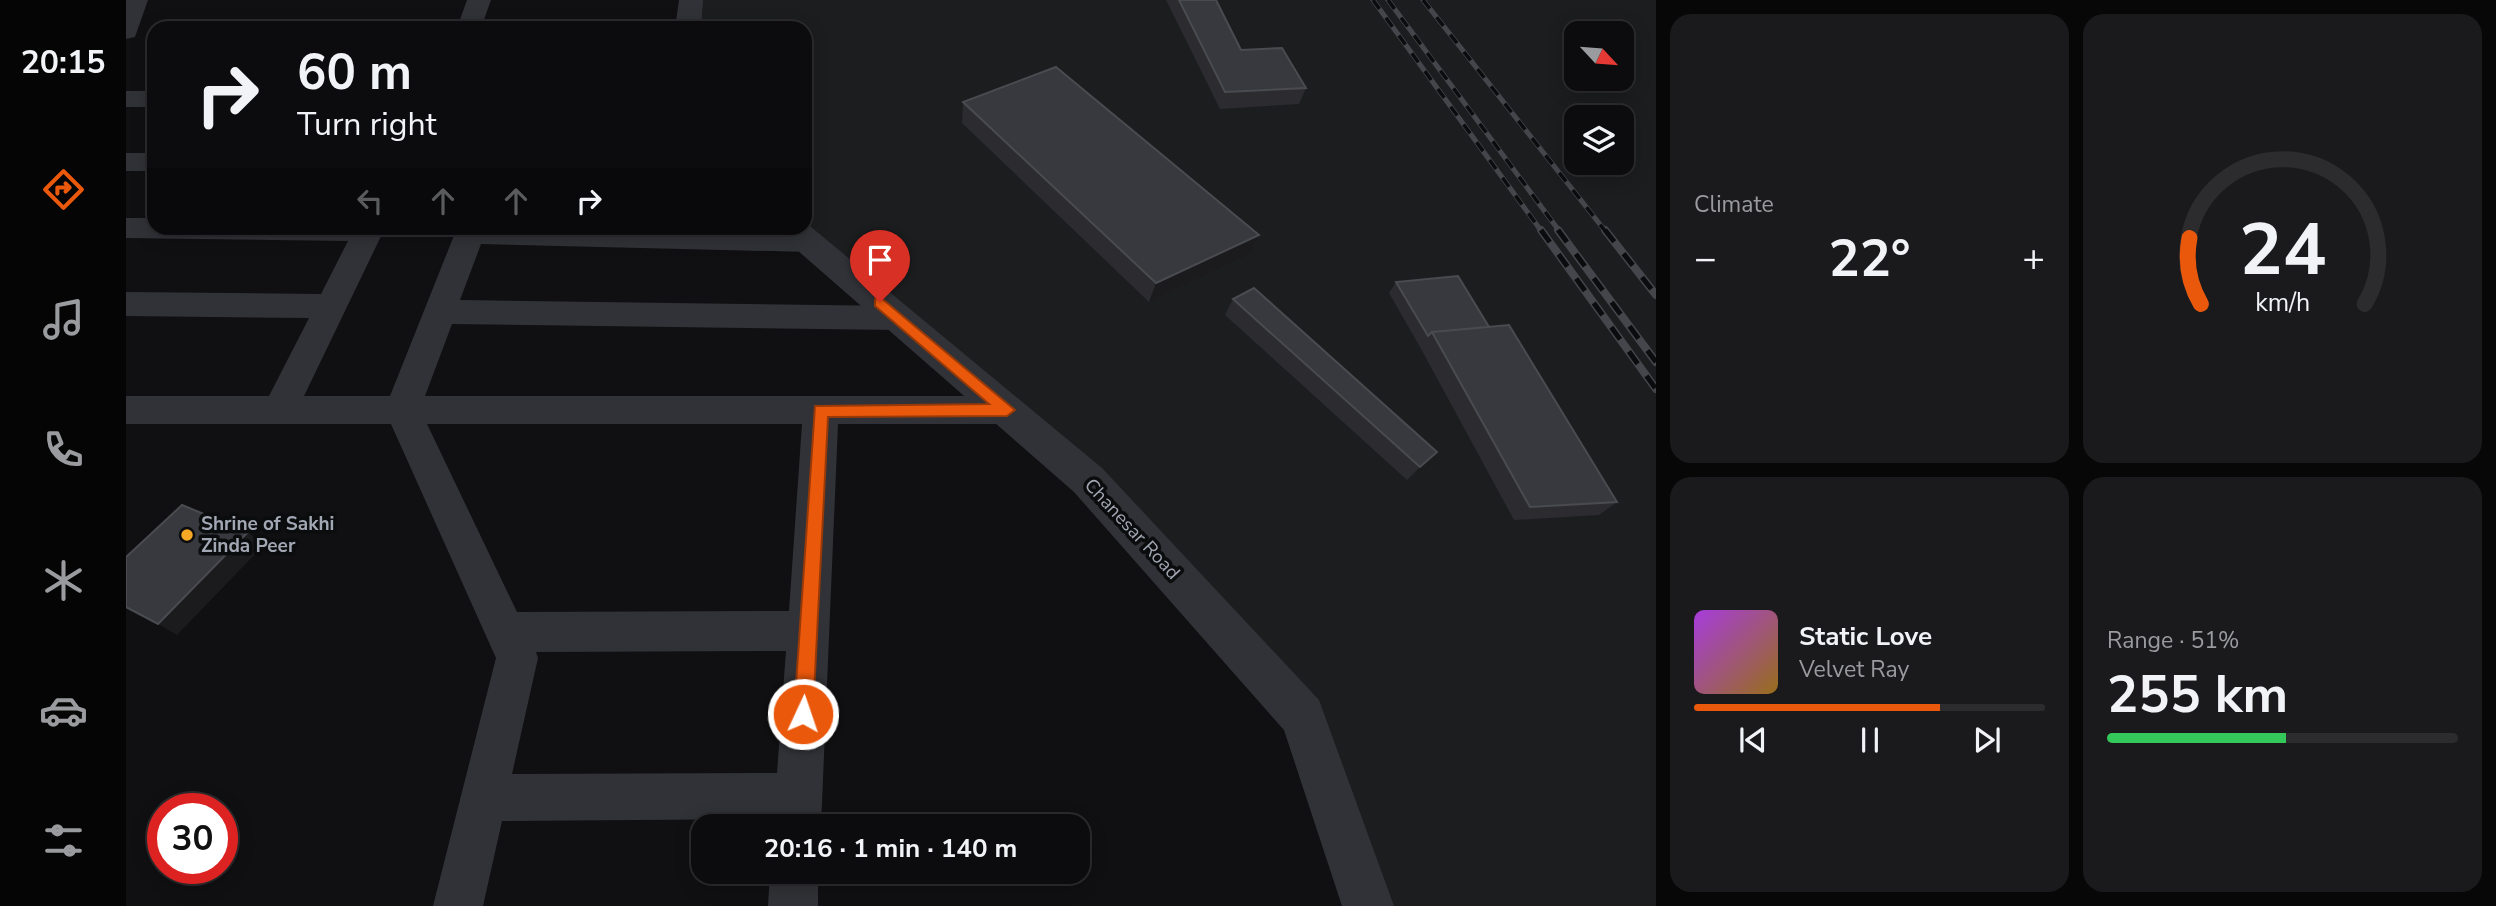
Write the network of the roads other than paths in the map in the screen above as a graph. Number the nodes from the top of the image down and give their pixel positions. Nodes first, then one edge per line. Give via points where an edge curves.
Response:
1 (136, 0) edge
2 (480, 0) edge
3 (691, 0) edge
4 (472, 21) edge
5 (689, 21) edge
6 (147, 29) edge
7 (127, 30) edge
8 (126, 99) edge
9 (147, 99) edge
10 (126, 162) edge
11 (147, 162) edge
12 (126, 228) edge
13 (147, 228) edge
14 (367, 235) edge
15 (468, 235) edge
16 (801, 235) edge
17 (126, 304) edge
18 (331, 306) junction
19 (439, 312) junction
20 (898, 317) junction
21 (126, 410) edge
22 (279, 410) junction
23 (402, 410) junction
24 (1007, 410) junction
25 (821, 411) junction
26 (808, 631) junction
27 (506, 632) junction
28 (484, 798) junction
29 (798, 811) edge
30 (794, 884) edge
31 (458, 906) edge
32 (793, 906) edge
33 (1368, 906) edge

1 - 7 street
2 - 4 street
3 - 5 street
6 - 7 street
8 - 9 street
10 - 11 street
12 - 13 street
14 - 18 street
15 - 19 street
16 - 20 street, Chanesar Road
17 - 18 street
18 - 22 street
19 - 20 street
19 - 23 street
20 - 24 street, Chanesar Road
21 - 22 street
22 - 23 street
23 - 25 street
23 - 27 street
24 - 25 street
24 - 33 street, Chanesar Road via 1088,480 1303,716
25 - 26 street
26 - 27 street
26 - 29 street
27 - 28 street via 517,658
28 - 29 street
28 - 31 street
30 - 32 street

